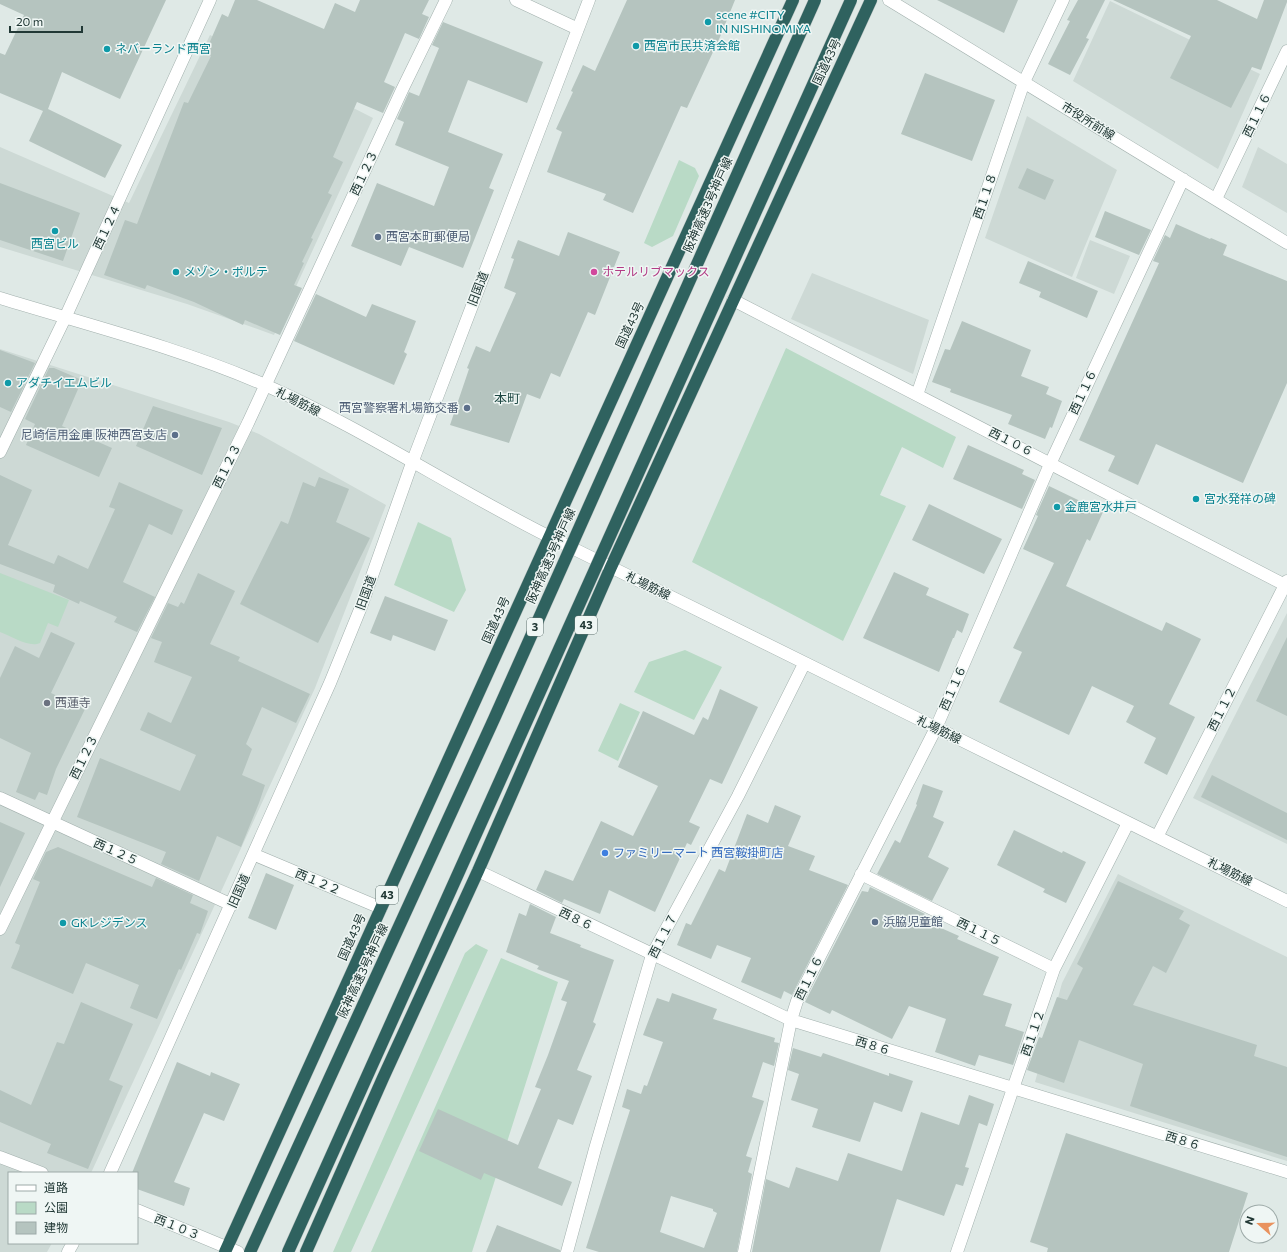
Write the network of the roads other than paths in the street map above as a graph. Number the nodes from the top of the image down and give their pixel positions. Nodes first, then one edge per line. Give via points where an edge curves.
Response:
1 (210, 0) edge
2 (446, 0) edge
3 (516, 0) edge
4 (589, 0) edge
5 (793, 0) edge
6 (815, 0) edge
7 (851, 0) edge
8 (872, 0) edge
9 (889, 0) edge
10 (1062, 0) edge
11 (578, 28) junction
12 (1287, 51) edge
13 (1024, 82) junction
14 (1183, 180) junction
15 (1216, 199) junction
16 (1287, 243) edge
17 (0, 298) edge
18 (733, 300) junction
19 (65, 318) junction
20 (266, 386) junction
21 (917, 395) junction
22 (0, 452) edge
23 (1051, 462) junction
24 (412, 463) junction
25 (549, 537) junction
26 (611, 568) junction
27 (1286, 584) edge
28 (804, 664) junction
29 (936, 728) junction
30 (0, 798) edge
31 (52, 823) junction
32 (1128, 823) junction
33 (1157, 836) junction
34 (255, 855) junction
35 (478, 871) junction
36 (862, 874) junction
37 (1287, 901) edge
38 (232, 905) junction
39 (381, 908) junction
40 (0, 929) edge
41 (652, 955) junction
42 (1054, 969) junction
43 (791, 1020) junction
44 (1013, 1090) junction
45 (0, 1157) edge
46 (39, 1172) edge
47 (110, 1172) edge
48 (1287, 1172) edge
49 (138, 1210) edge
50 (230, 1250) edge
51 (250, 1252) edge
52 (288, 1252) edge
53 (306, 1252) edge
54 (567, 1252) edge
55 (744, 1252) edge
56 (957, 1252) edge

1 - 19 street, 西１２４
2 - 20 street, 西１２３
3 - 11 street
4 - 11 street, 旧国道
5 - 25 highway, 国道43号 / 43
6 - 51 highway, 阪神高速3号神戸線 / 3, bridge via 494,719
7 - 52 highway, bridge
8 - 18 highway, 国道43号 / 43
9 - 13 street, 市役所前線
10 - 13 street, 西１１８
11 - 24 street, 旧国道
12 - 15 street, 西１１６
13 - 14 street, 市役所前線
13 - 21 street, 西１１８
14 - 15 street, 市役所前線
14 - 23 street, 西１１６
15 - 16 street, 市役所前線
17 - 19 street, 札場筋線
18 - 21 street, 西１０６
18 - 26 highway, 国道43号 / 43
19 - 20 street, 札場筋線 via 154,345
19 - 22 street, 西１２４
20 - 24 street, 札場筋線 via 337,421
20 - 31 street, 西１２３
21 - 23 street, 西１０６
23 - 27 street, 西１０６
23 - 29 street, 西１１６
24 - 25 street, 札場筋線
24 - 34 street, 旧国道 via 358,614 300,755
25 - 26 street, 札場筋線
25 - 39 highway, 国道43号 / 43
26 - 28 street, 札場筋線
26 - 35 highway, 国道43号 / 43
27 - 33 street, 西１１２
28 - 29 street, 札場筋線
28 - 41 street, 西１１７ via 738,796
29 - 32 street, 札場筋線
29 - 36 street, 西１１６
30 - 31 street, 西１２５
31 - 38 street, 西１２５
31 - 40 street, 西１２３
32 - 33 street, 札場筋線
32 - 42 street, 西１１２
33 - 37 street, 札場筋線
34 - 38 street, 旧国道
34 - 39 street, 西１２２
35 - 41 street, 西８６
35 - 53 highway, 国道43号 / 43
36 - 42 street, 西１１５
36 - 43 street, 西１１６ via 797,1002
38 - 47 street, 旧国道
39 - 50 highway, 国道43号 / 43
41 - 43 street, 西８６
41 - 54 street, 西１１７ via 594,1149
42 - 44 street, 西１１２
43 - 44 street, 西８６
43 - 55 street, 西１１６
44 - 48 street, 西８６
44 - 56 street, 西１１２
45 - 46 street
49 - 50 street, 西１０３

